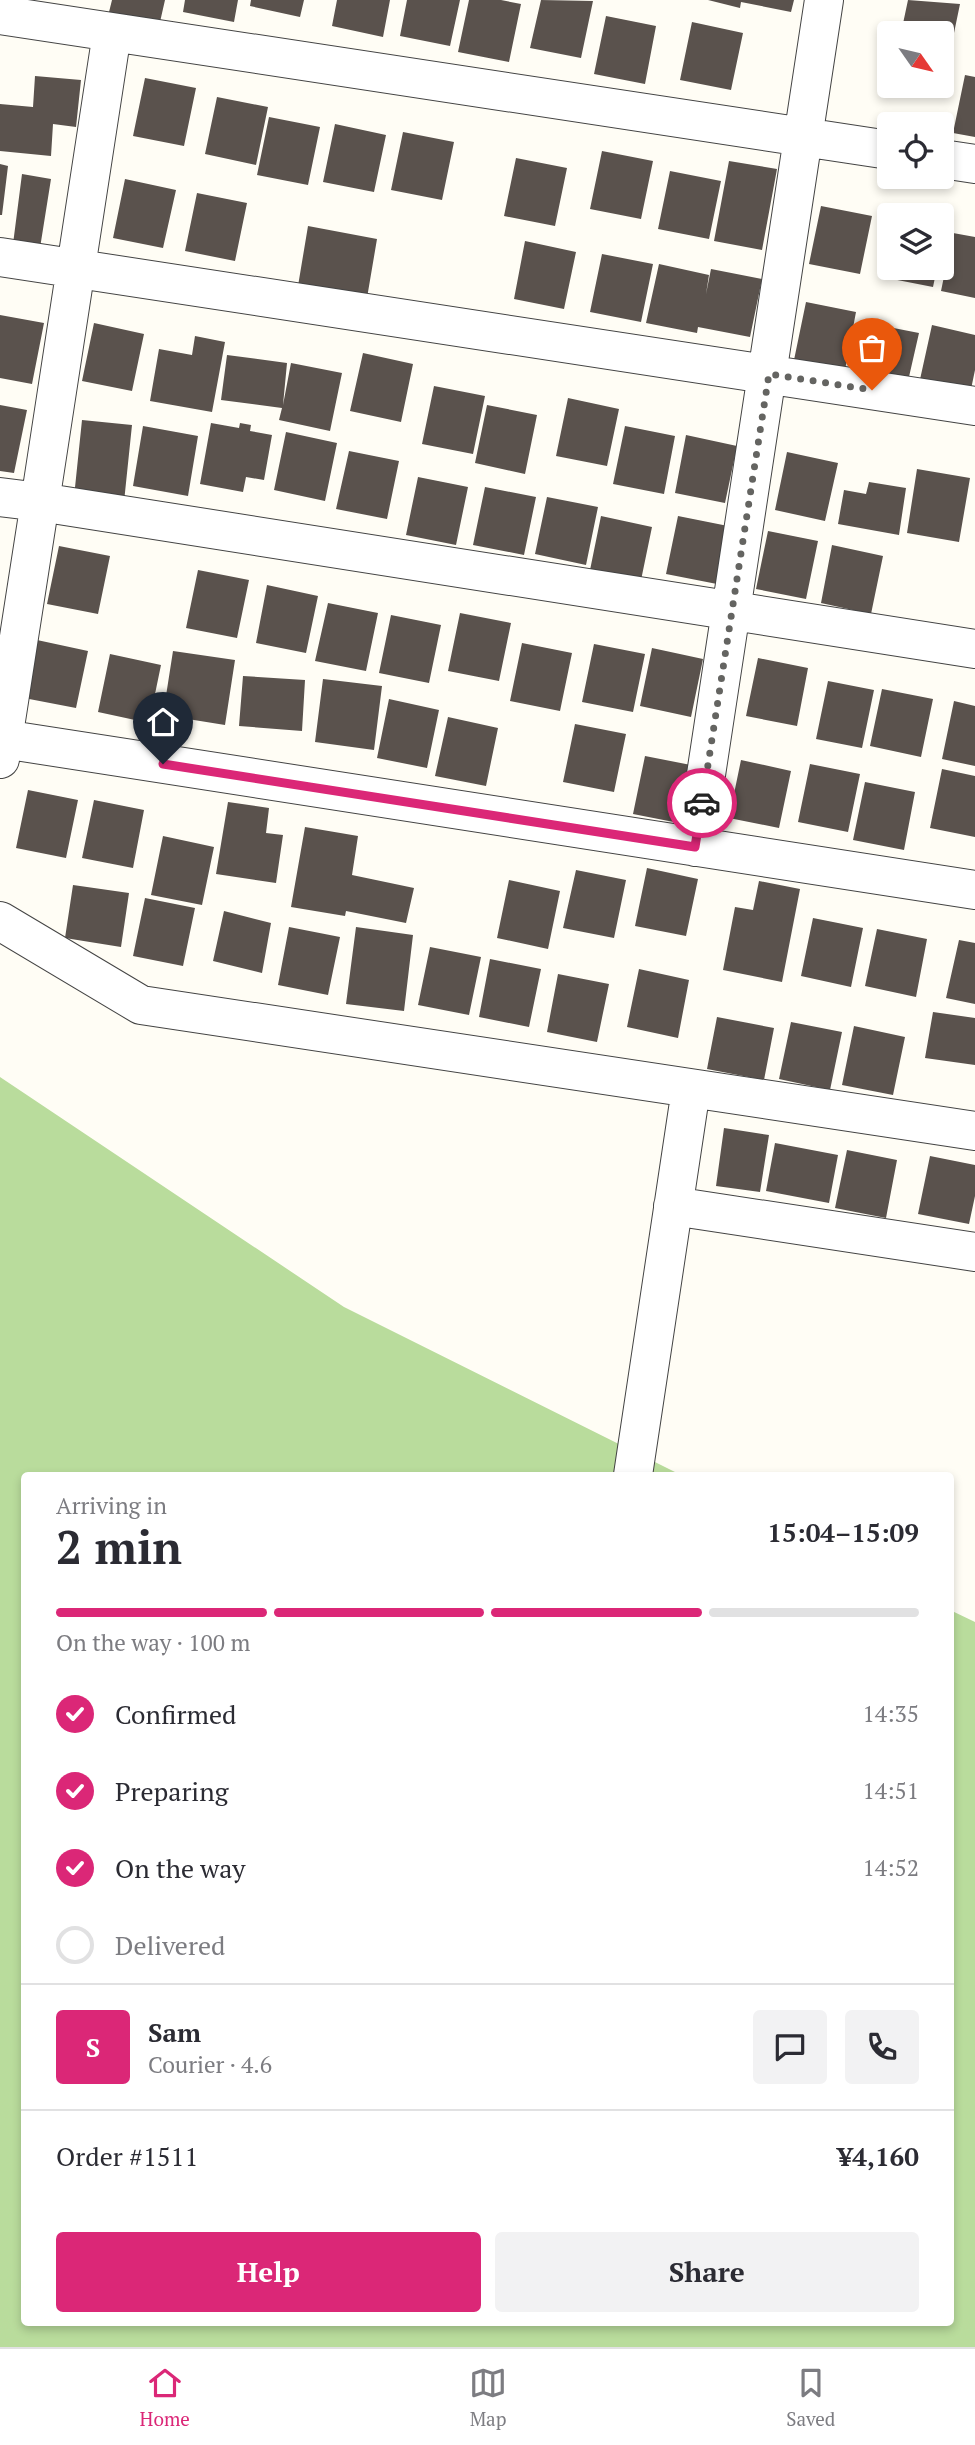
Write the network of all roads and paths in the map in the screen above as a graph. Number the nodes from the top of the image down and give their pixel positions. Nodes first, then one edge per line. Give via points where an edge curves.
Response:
1 (824, 0) edge
2 (0, 15) edge
3 (112, 33) junction
4 (801, 137) junction
5 (877, 148) edge
6 (954, 161) edge
7 (975, 164) edge
8 (0, 257) edge
9 (75, 268) junction
10 (769, 374) junction
11 (975, 406) edge
12 (0, 497) edge
13 (40, 502) junction
14 (731, 611) junction
15 (975, 649) edge
16 (2, 749) edge
17 (695, 847) junction
18 (975, 890) edge
19 (0, 921) edge
20 (691, 1089) junction
21 (975, 1131) edge
22 (673, 1206) junction
23 (975, 1252) edge
24 (633, 1472) edge

1 - 4 street
2 - 3 street
3 - 4 street
3 - 9 street
4 - 5 street
4 - 10 street
6 - 7 street
8 - 9 street
9 - 10 street
9 - 13 street
10 - 11 street
10 - 14 street
12 - 13 street
13 - 14 street
13 - 16 street
14 - 15 street
14 - 17 street
16 - 17 street
17 - 18 street
19 - 20 street via 141,1005
20 - 21 street
20 - 22 street
22 - 23 street
22 - 24 street

